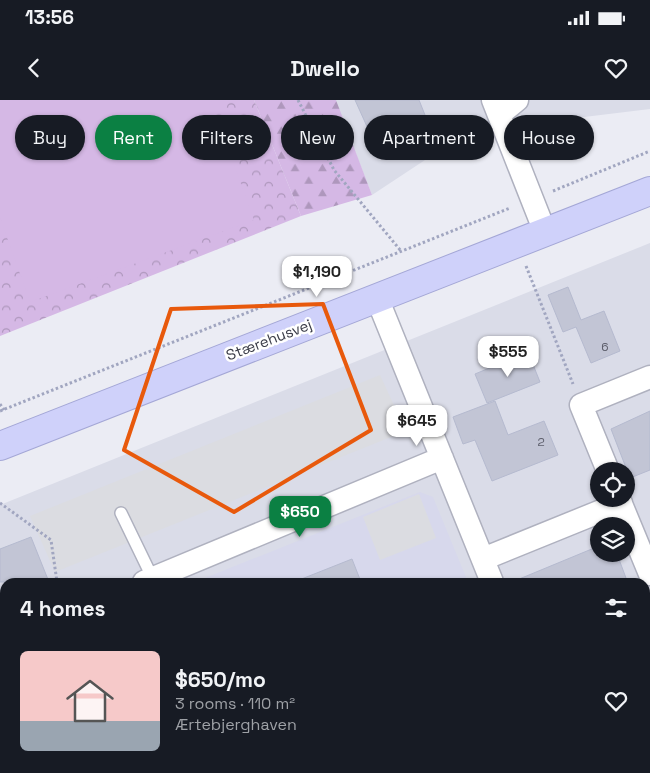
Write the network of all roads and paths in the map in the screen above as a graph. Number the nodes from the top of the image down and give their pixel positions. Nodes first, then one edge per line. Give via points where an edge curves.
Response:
1 (298, 100) edge
2 (517, 100) edge
3 (496, 107) edge
4 (650, 151) edge
5 (650, 190) edge
6 (532, 199) junction
7 (545, 232) junction
8 (517, 243) junction
9 (401, 251) junction
10 (376, 298) junction
11 (650, 377) edge
12 (0, 404) edge
13 (581, 405) junction
14 (2, 410) edge
15 (0, 446) edge
16 (442, 458) junction
17 (604, 462) edge
18 (0, 504) edge
19 (606, 507) edge
20 (622, 507) edge
21 (121, 512) dead end
22 (483, 559) junction
23 (650, 574) edge
24 (56, 578) edge
25 (147, 578) edge
26 (155, 578) edge
27 (490, 578) edge

1 - 9 path via 334,170
2 - 3 street
3 - 6 street
4 - 6 path
5 - 7 street, Stærehusvej
6 - 7 street
6 - 9 path
7 - 8 street, Stærehusvej
8 - 10 street, Stærehusvej
8 - 13 path
9 - 14 path
10 - 15 street, Stærehusvej
10 - 16 street
11 - 13 street
12 - 14 path
13 - 17 street
16 - 22 street
16 - 26 street
18 - 24 path via 51,540
19 - 22 street
20 - 23 street
21 - 25 lane
22 - 27 street

